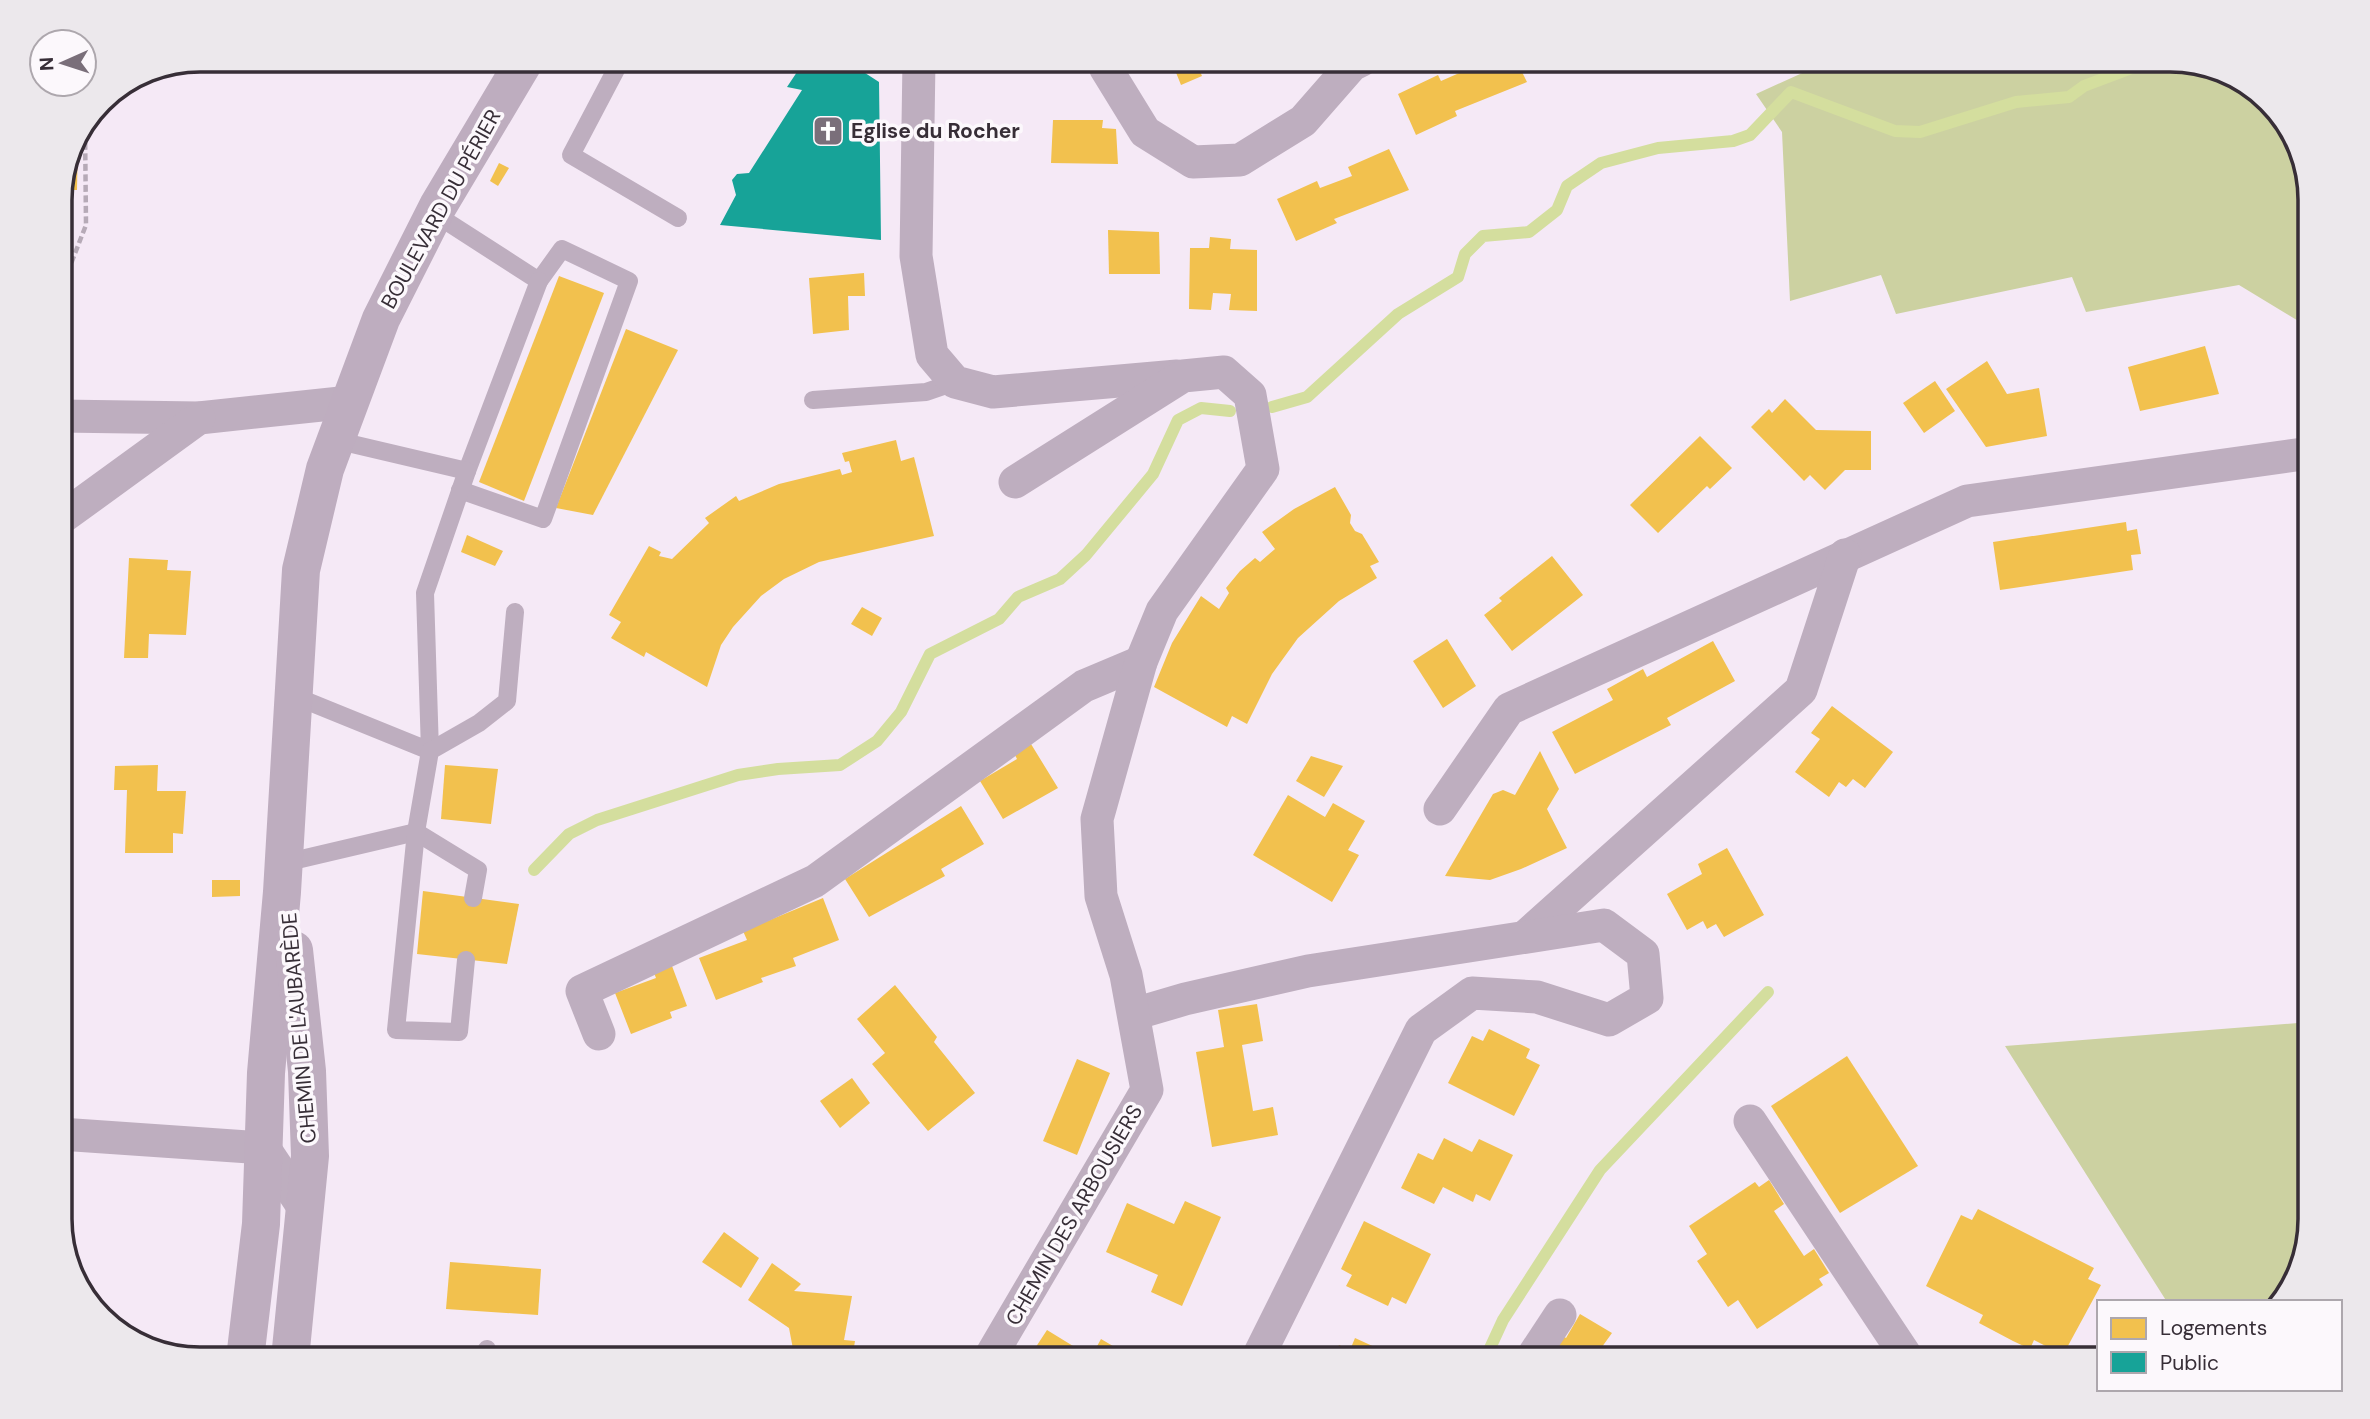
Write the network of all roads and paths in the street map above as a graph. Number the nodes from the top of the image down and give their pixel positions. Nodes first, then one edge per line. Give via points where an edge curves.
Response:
1 (518, 72) edge
2 (615, 72) edge
3 (919, 72) edge
4 (1108, 72) edge
5 (1346, 72) edge
6 (85, 143) edge
7 (435, 214) junction
8 (678, 218) dead end
9 (72, 261) edge
10 (539, 281) junction
11 (1183, 376) junction
12 (955, 382) junction
13 (813, 400) dead end
14 (350, 402) junction
15 (72, 416) edge
16 (199, 418) junction
17 (335, 440) junction
18 (2298, 455) edge
19 (467, 471) junction
20 (1015, 482) dead end
21 (460, 490) junction
22 (72, 510) edge
23 (1845, 555) junction
24 (515, 612) dead end
25 (1141, 662) junction
26 (292, 695) junction
27 (430, 751) junction
28 (1440, 809) dead end
29 (416, 832) junction
30 (284, 863) junction
31 (473, 898) dead end
32 (1527, 935) junction
33 (467, 960) dead end
34 (1134, 1014) junction
35 (599, 1034) dead end
36 (1750, 1121) dead end
37 (72, 1135) edge
38 (264, 1148) junction
39 (304, 1209) junction
40 (1559, 1315) dead end
41 (247, 1347) edge
42 (291, 1347) edge
43 (997, 1347) edge
44 (1263, 1347) edge
45 (1539, 1347) edge
46 (1899, 1347) edge

1 - 7 street, BOULEVARD DU PÉRIER
2 - 8 lane via 571,155
3 - 12 street via 916,256 932,355
4 - 5 street via 1145,132 1193,162 1240,160 1303,121
6 - 9 path via 86,225
7 - 10 lane
7 - 14 street, BOULEVARD DU PÉRIER via 381,319
10 - 19 lane
10 - 21 lane via 562,249 629,281 543,519
11 - 12 street, CHEMIN DES ARBOUSIERS via 993,392
11 - 20 street, CHEMIN DES ARBOUSIERS
11 - 25 street, CHEMIN DES ARBOUSIERS via 1224,372 1250,396 1263,469 1162,611
12 - 13 lane via 926,392
14 - 16 street
14 - 17 street, CHEMIN DE L'AUBARÈDE
15 - 16 street
16 - 22 street
17 - 19 lane
17 - 26 street, CHEMIN DE L'AUBARÈDE via 301,570
18 - 23 street via 1967,501
19 - 21 lane
21 - 27 lane via 425,593
23 - 28 street via 1509,709
23 - 32 street via 1801,690
24 - 27 lane via 507,701
25 - 34 street, CHEMIN DES ARBOUSIERS via 1097,818 1101,897
25 - 35 street via 1084,686 815,881 582,991
26 - 27 lane
26 - 30 street, CHEMIN DE L'AUBARÈDE
27 - 29 lane
29 - 30 lane
29 - 31 lane via 478,870
29 - 33 lane via 396,1030 459,1032
30 - 38 street, CHEMIN DE L'AUBARÈDE
30 - 39 street, CHEMIN DE L'AUBARÈDE via 307,1071 310,1156
32 - 34 street via 1308,971
32 - 44 street via 1604,925 1643,954 1647,998 1609,1020 1537,997 1472,993 1421,1030
34 - 43 street, CHEMIN DES ARBOUSIERS via 1147,1090
36 - 46 street
37 - 38 street
38 - 39 street
38 - 41 street, CHEMIN DE L'AUBARÈDE via 261,1224
39 - 42 street, CHEMIN DE L'AUBARÈDE
40 - 45 street

